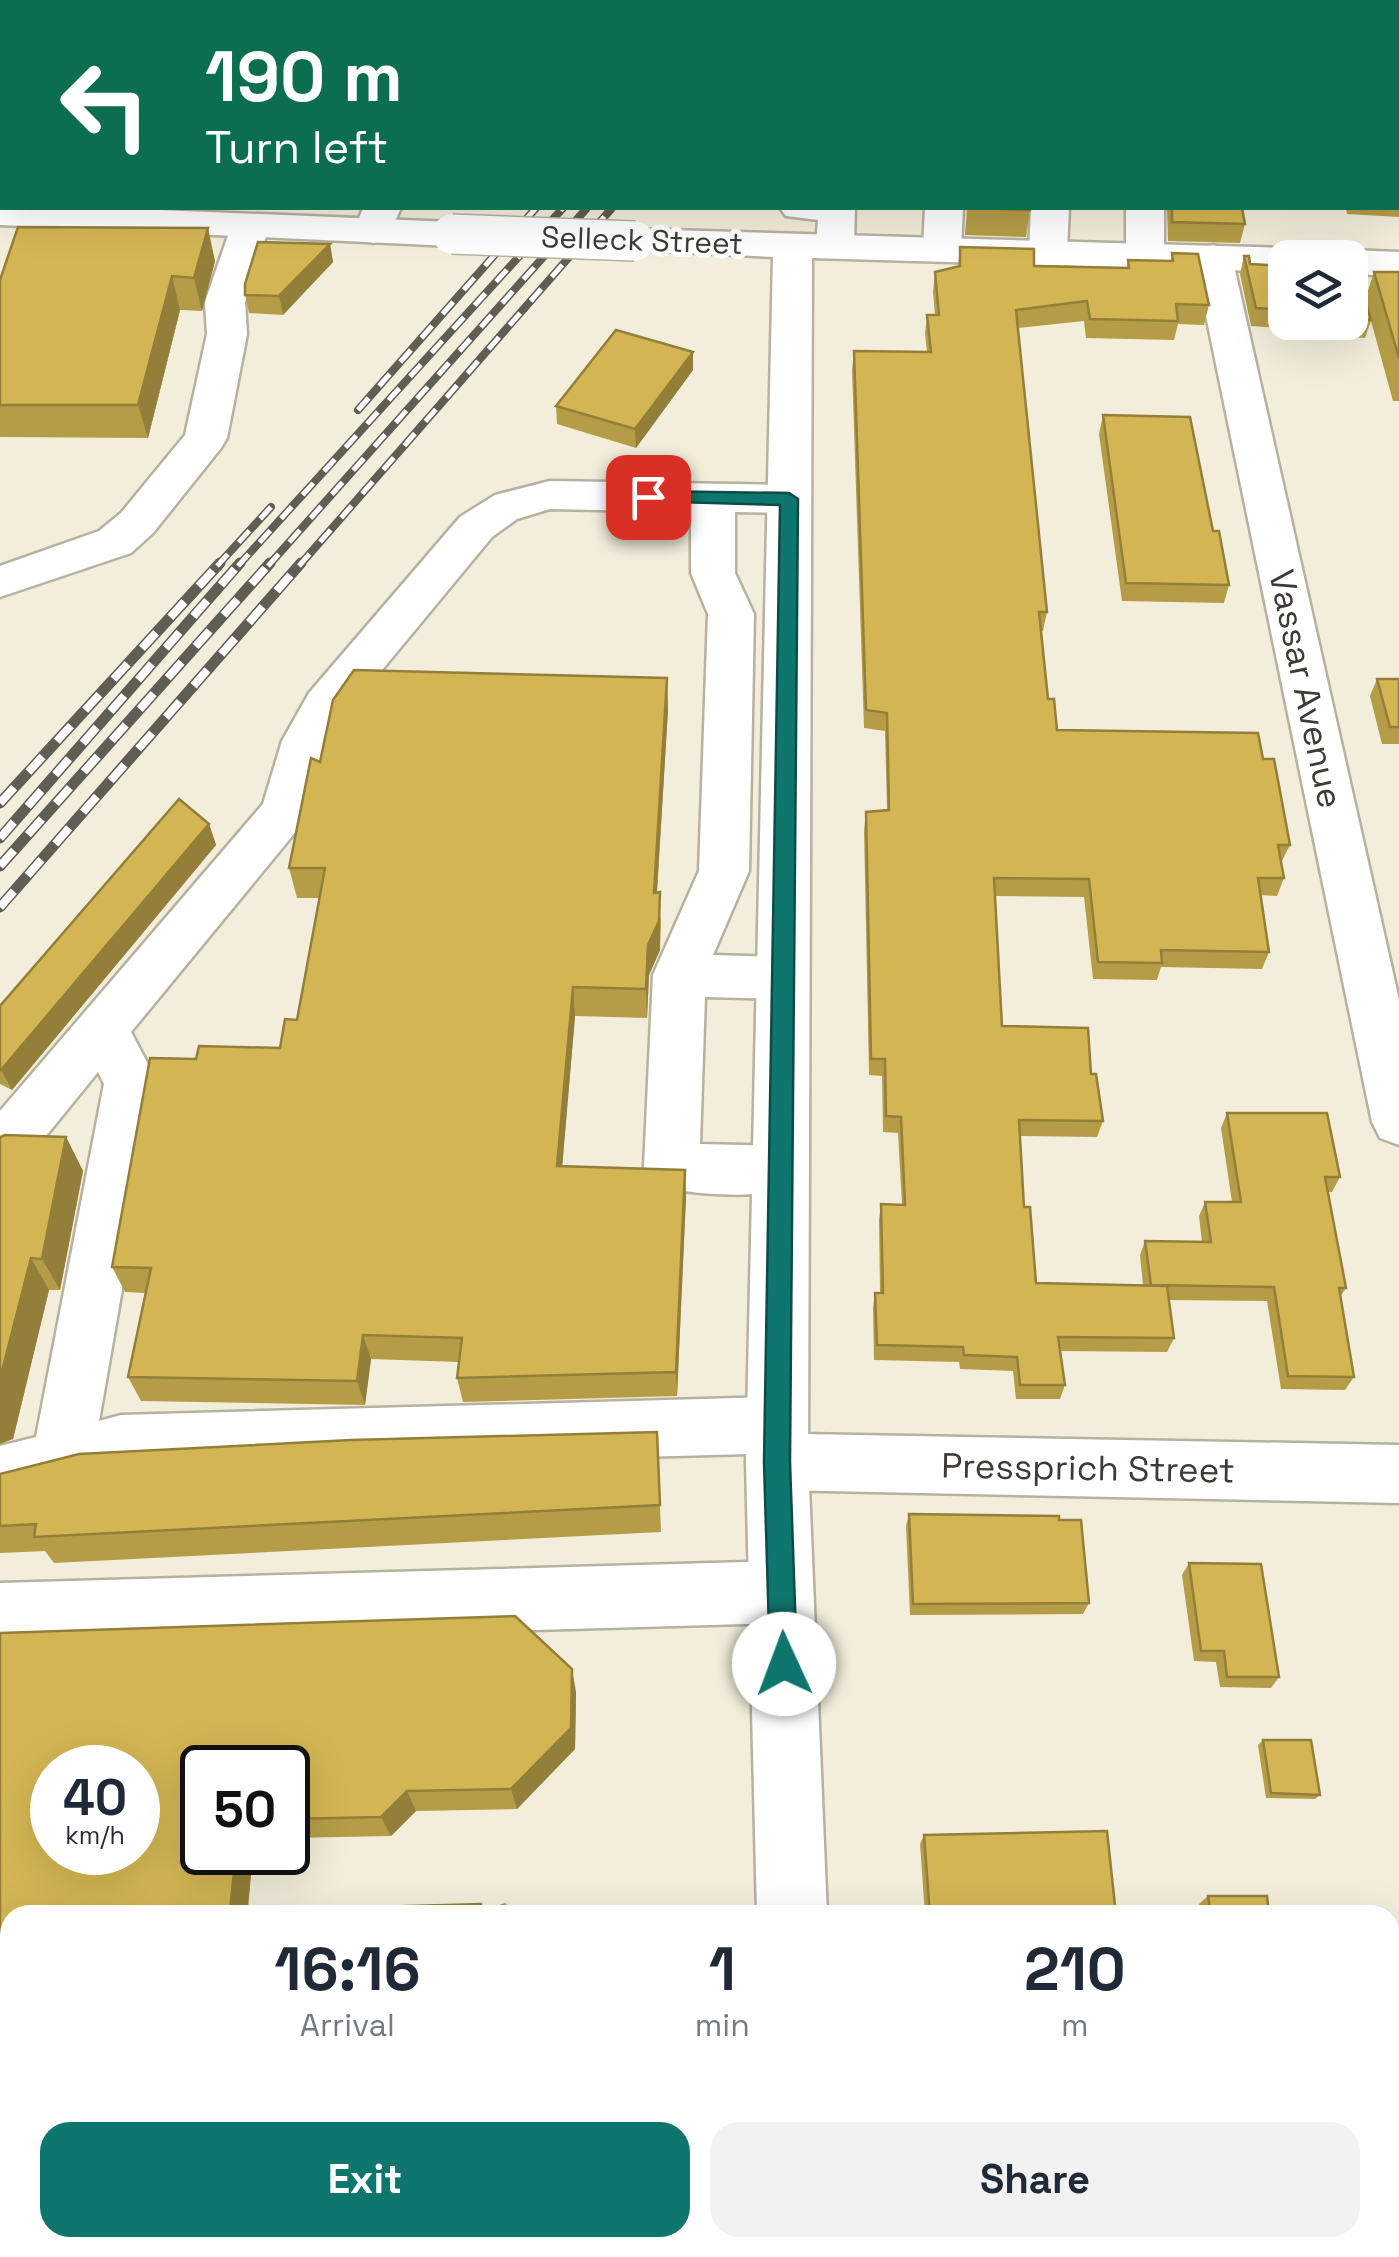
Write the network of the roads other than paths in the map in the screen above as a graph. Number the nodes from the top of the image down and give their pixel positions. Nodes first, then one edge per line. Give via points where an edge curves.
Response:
1 (1050, 210) edge
2 (1146, 210) edge
3 (0, 214) edge
4 (377, 219) edge
5 (944, 222) edge
6 (250, 226) junction
7 (803, 226) edge
8 (1048, 251) junction
9 (1145, 254) junction
10 (1213, 257) junction
11 (1268, 259) edge
12 (1368, 263) edge
13 (1399, 264) edge
14 (714, 498) junction
15 (789, 499) junction
16 (0, 582) edge
17 (680, 976) junction
18 (782, 978) junction
19 (102, 1029) junction
20 (1399, 1122) edge
21 (0, 1151) edge
22 (780, 1170) junction
23 (777, 1444) junction
24 (62, 1458) junction
25 (1399, 1474) edge
26 (0, 1475) edge
27 (781, 1592) junction
28 (0, 1614) edge
29 (792, 1905) edge

1 - 8 main road
2 - 9 main road
3 - 6 main road, Selleck Street
4 - 6 main road, Selleck Street
4 - 7 main road, Selleck Street, bridge via 452,234 636,241
5 - 7 main road, Selleck Street
5 - 8 main road, Selleck Street
6 - 16 main road via 225,302 227,334 206,438 115,542
7 - 15 main road
8 - 9 main road, Selleck Street
9 - 10 main road, Selleck Street
10 - 11 main road, Selleck Street
10 - 20 main road, Vassar Avenue
12 - 13 main road
14 - 15 main road
14 - 17 main road via 713,573 730,614 724,870
14 - 19 main road via 550,495 498,508 476,527 326,705 306,741 284,812
15 - 18 main road
17 - 18 main road
17 - 22 main road via 672,1167
18 - 22 main road
19 - 21 main road
19 - 24 main road via 131,1082
22 - 23 main road
23 - 24 main road, Pressprich Street via 121,1443
23 - 25 main road, Pressprich Street
23 - 27 main road
24 - 26 main road, Pressprich Street
27 - 28 main road
27 - 29 main road

